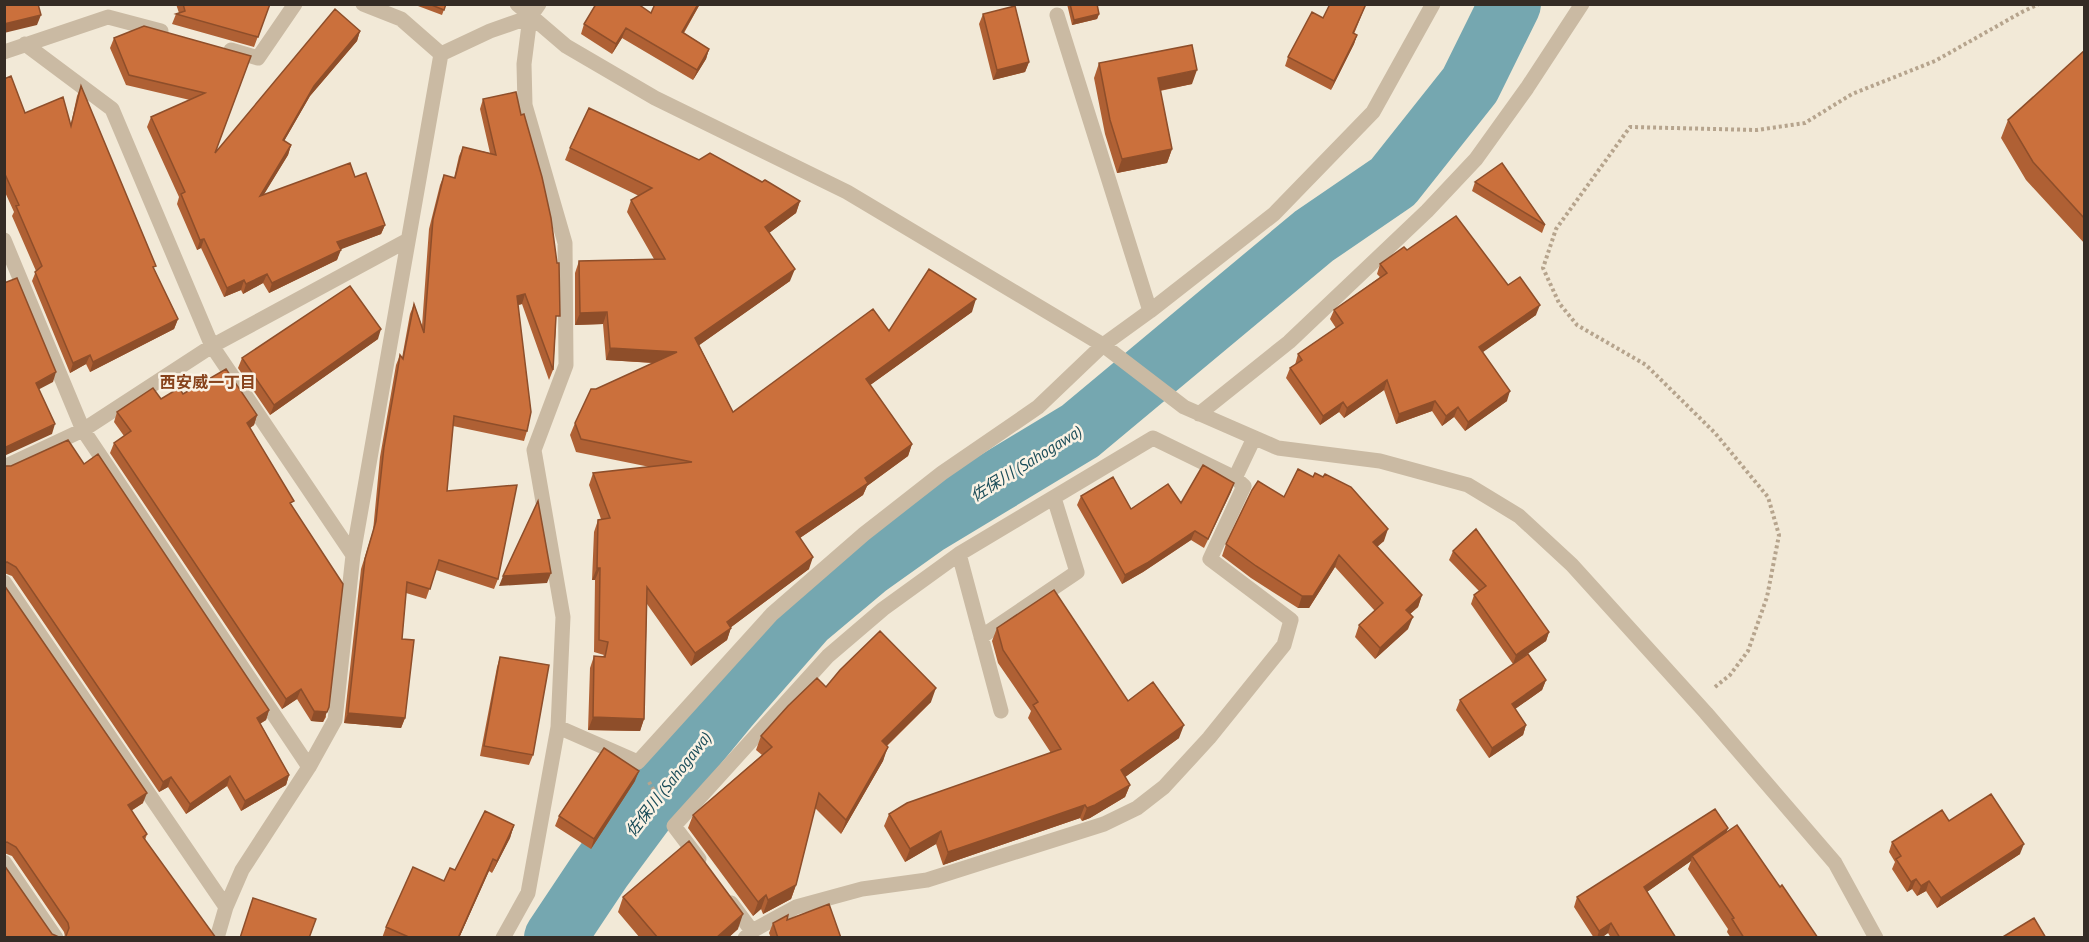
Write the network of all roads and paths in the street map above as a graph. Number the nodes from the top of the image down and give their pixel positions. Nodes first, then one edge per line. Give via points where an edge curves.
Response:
1 (296, 4) edge
2 (363, 4) edge
3 (517, 4) edge
4 (1433, 4) edge
5 (1582, 4) edge
6 (2039, 4) edge
7 (535, 11) edge
8 (1058, 15) dead end
9 (177, 36) edge
10 (25, 44) junction
11 (212, 45) edge
12 (4, 52) edge
13 (441, 54) junction
14 (4, 240) edge
15 (406, 241) junction
16 (1150, 311) junction
17 (1103, 345) junction
18 (212, 346) junction
19 (1198, 414) junction
20 (83, 430) junction
21 (1254, 438) junction
22 (4, 467) edge
23 (1235, 478) junction
24 (1054, 498) junction
25 (958, 554) junction
26 (352, 555) junction
27 (4, 582) edge
28 (981, 637) junction
29 (1696, 703) junction
30 (1000, 711) dead end
31 (558, 727) junction
32 (638, 762) junction
33 (309, 766) junction
34 (674, 826) junction
35 (4, 862) edge
36 (709, 874) edge
37 (724, 893) edge
38 (226, 907) junction
39 (748, 934) edge
40 (56, 938) edge
41 (217, 938) edge
42 (503, 938) edge
43 (1876, 938) edge

1 - 11 street via 258,58
2 - 13 street via 401,19
3 - 7 street
4 - 16 street via 1373,112 1274,214
5 - 19 street via 1476,159 1289,342
6 - 29 path via 1935,61 1852,94 1804,123 1757,130 1630,127 1556,229 1543,268 1559,303 1576,325 1646,365 1715,433 1768,497 1771,507 1779,535 1767,597 1748,651 1730,675
7 - 13 street
7 - 17 street via 566,46 655,98 846,192
7 - 31 street via 524,64 525,105 565,243 566,365 534,450 562,617
8 - 16 street
9 - 10 street via 108,17
10 - 12 street
10 - 18 street via 112,109
13 - 15 street
14 - 20 street
15 - 18 street
15 - 26 street
16 - 17 street
17 - 19 street
17 - 32 street via 1038,407 942,473 772,614
18 - 20 street
18 - 26 street
19 - 21 street
20 - 22 street
20 - 33 street
21 - 23 street
21 - 29 street via 1278,448 1380,461 1468,485 1519,516 1572,564
23 - 24 street via 1153,438
23 - 39 street via 1244,486 1210,559 1291,620 1284,645 1164,787 1137,808 1104,824 927,880 862,889 796,907
24 - 25 street
24 - 28 street via 1077,572
25 - 28 street
25 - 34 street via 883,609 828,656
26 - 33 street via 335,720
27 - 38 street
28 - 30 street
29 - 43 street via 1835,863
31 - 32 street
31 - 42 street via 528,893
32 - 34 path
33 - 38 street via 243,870
34 - 36 street
35 - 40 street
37 - 39 street
38 - 41 street

